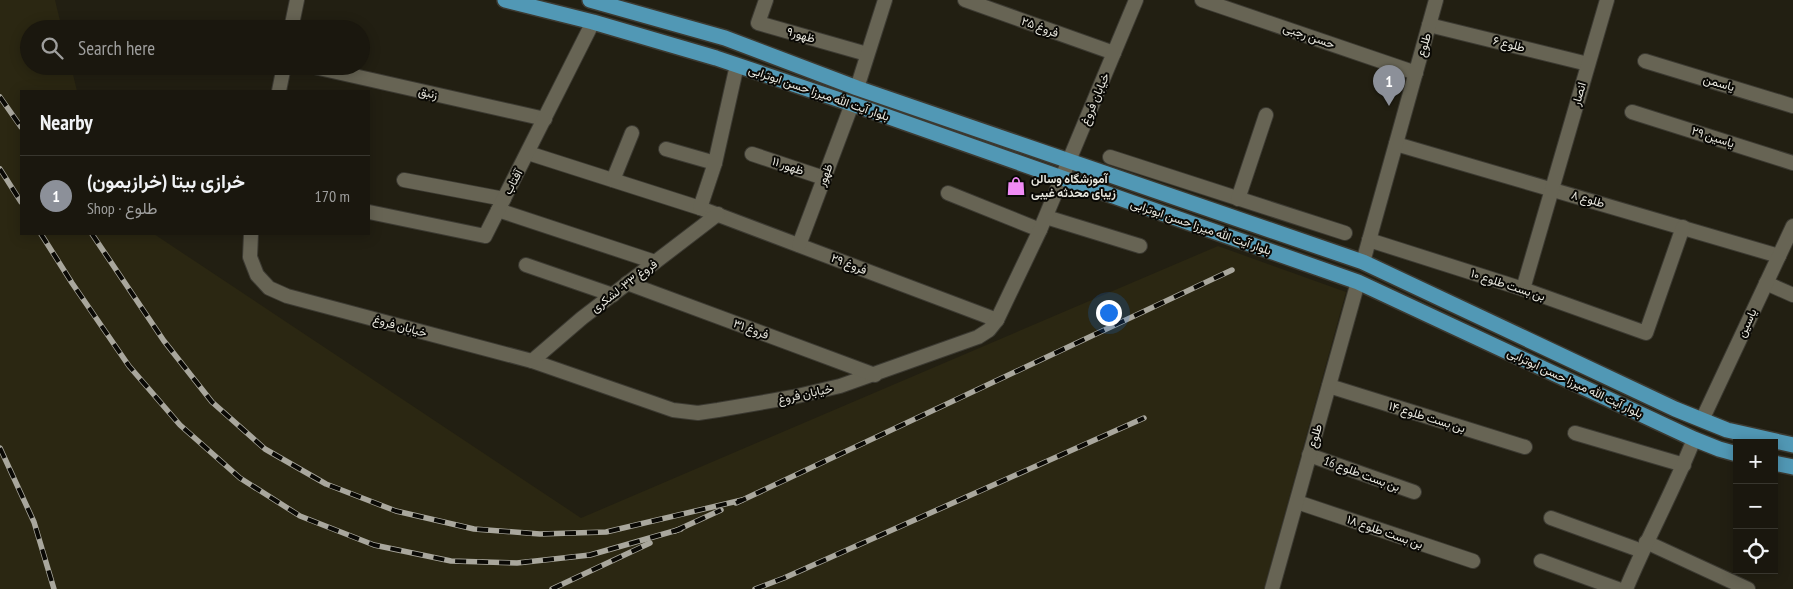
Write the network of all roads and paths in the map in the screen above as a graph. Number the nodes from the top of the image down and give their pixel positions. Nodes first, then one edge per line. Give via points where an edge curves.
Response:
1 (297, 0) edge
2 (505, 0) edge
3 (590, 0) edge
4 (766, 0) edge
5 (885, 0) edge
6 (965, 0) edge
7 (1136, 0) edge
8 (1202, 0) edge
9 (1436, 0) edge
10 (1606, 0) edge
11 (609, 2) edge
12 (293, 20) edge
13 (593, 22) junction
14 (1429, 25) junction
15 (1114, 53) junction
16 (867, 54) junction
17 (1645, 61) dead end
18 (1588, 64) junction
19 (737, 65) junction
20 (1416, 73) junction
21 (282, 75) edge
22 (350, 75) edge
23 (857, 88) junction
24 (279, 90) edge
25 (852, 104) junction
26 (1793, 106) edge
27 (1632, 112) dead end
28 (1266, 115) dead end
29 (545, 119) junction
30 (632, 134) dead end
31 (1396, 144) junction
32 (666, 149) dead end
33 (528, 153) junction
34 (752, 154) dead end
35 (1110, 157) dead end
36 (1068, 162) junction
37 (715, 163) junction
38 (1793, 163) edge
39 (1151, 170) junction
40 (824, 178) junction
41 (1062, 178) junction
42 (404, 180) dead end
43 (613, 180) junction
44 (1145, 188) junction
45 (1551, 189) junction
46 (948, 193) dead end
47 (1238, 199) junction
48 (501, 204) junction
49 (700, 208) junction
50 (370, 212) edge
51 (718, 214) junction
52 (1046, 217) junction
53 (1306, 221) junction
54 (1683, 227) junction
55 (1040, 230) junction
56 (1792, 232) edge
57 (1345, 233) dead end
58 (251, 235) edge
59 (1300, 240) junction
60 (1369, 240) junction
61 (799, 245) junction
62 (1140, 246) dead end
63 (1779, 256) junction
64 (655, 262) junction
65 (1363, 262) junction
66 (526, 265) dead end
67 (1358, 282) junction
68 (627, 283) junction
69 (1766, 283) junction
70 (1523, 289) junction
71 (613, 295) junction
72 (1793, 295) edge
73 (997, 320) junction
74 (532, 361) junction
75 (874, 374) junction
76 (1329, 386) junction
77 (1702, 420) junction
78 (1575, 433) dead end
79 (1694, 438) junction
80 (1793, 445) edge
81 (1525, 447) dead end
82 (1733, 453) edge
83 (1310, 456) junction
84 (1778, 464) edge
85 (1684, 465) junction
86 (1793, 467) edge
87 (1414, 492) dead end
88 (1297, 502) junction
89 (1552, 518) dead end
90 (1644, 546) junction
91 (1541, 561) dead end
92 (1473, 562) dead end
93 (1272, 589) edge
94 (1618, 589) edge
95 (1626, 589) edge
96 (1748, 589) edge

1 - 12 street
2 - 13 main road, بلوار آیت الله میرزا حسن ابوترابی
3 - 11 main road, بلوار آیت الله میرزا حسن ابوترابی
4 - 16 street, ظهور۹ via 758,23
5 - 16 street
6 - 15 street, فروغ ۲۵
7 - 15 street, خیابان فروغ
8 - 20 street, حسن رجبی
9 - 14 street, طلوع
10 - 18 street, انصار
11 - 23 main road, بلوار آیت الله میرزا حسن ابوترابی via 725,38
13 - 19 main road, بلوار آیت الله میرزا حسن ابوترابی
13 - 29 street, آفتاب
14 - 18 street, طلوع ۶
14 - 20 street, طلوع
15 - 36 street, خیابان فروغ
16 - 23 street
17 - 26 street, یاسمن
18 - 45 street, انصار
19 - 25 main road, بلوار آیت الله میرزا حسن ابوترابی
19 - 37 street
20 - 31 street, طلوع
21 - 24 street
22 - 29 street, زنبق
23 - 36 main road, بلوار آیت الله میرزا حسن ابوترابی
25 - 40 street, ظهور
25 - 41 main road, بلوار آیت الله میرزا حسن ابوترابی
27 - 38 street, یاسین ۲۹
28 - 47 street
29 - 33 street, آفتاب
30 - 43 street
31 - 45 street, طلوع ۸
31 - 60 street, طلوع
32 - 37 street
33 - 43 street, فروغ ۲۹
33 - 48 street, آفتاب
34 - 40 street, ظهور ۱۱
35 - 39 street
36 - 41 street, خیابان فروغ
36 - 44 main road, بلوار آیت الله میرزا حسن ابوترابی
37 - 49 street
39 - 44 street
39 - 47 street
40 - 61 street, ظهور
41 - 52 street, خیابان فروغ
41 - 67 main road, بلوار آیت الله میرزا حسن ابوترابی
42 - 48 street
43 - 49 street, فروغ ۲۹
44 - 59 main road, بلوار آیت الله میرزا حسن ابوترابی
45 - 54 street, طلوع ۸
45 - 70 street, انصار
46 - 55 street
47 - 53 street
48 - 50 street, آفتاب via 485,236
48 - 64 street
49 - 51 street, فروغ ۲۹
51 - 61 street, فروغ ۲۹
51 - 64 street, فروغ ۳۳- لشکری
52 - 55 street, خیابان فروغ
52 - 62 street
53 - 57 street
53 - 59 street
54 - 63 street, طلوع ۸
54 - 70 street, بن بست طلوع ۱۰ via 1646,333
55 - 73 street, خیابان فروغ
56 - 63 street, یاسین
58 - 74 street, خیابان فروغ via 250,257 257,275 269,288 287,296
59 - 65 main road, بلوار آیت الله میرزا حسن ابوترابی
60 - 65 street, طلوع
60 - 70 street, بن بست طلوع ۱۰
61 - 73 street, فروغ ۲۹
63 - 69 street, یاسین
64 - 68 street, فروغ ۳۳- لشکری
65 - 67 main road
65 - 77 main road, بلوار آیت الله میرزا حسن ابوترابی
66 - 71 street
67 - 76 street, طلوع
67 - 79 main road, بلوار آیت الله میرزا حسن ابوترابی
68 - 71 street, فروغ ۳۳- لشکری
68 - 75 street, فروغ ۳۱
69 - 72 street
69 - 77 street, یاسین
71 - 74 street, فروغ ۳۳- لشکری
73 - 75 street, خیابان فروغ via 978,337
74 - 75 street, خیابان فروغ via 673,410 698,413 793,397
76 - 81 street, بن بست طلوع ۱۴
76 - 83 street, طلوع
77 - 79 main road
77 - 80 main road, بلوار آیت الله میرزا حسن ابوترابی via 1727,430
78 - 85 street
79 - 82 main road, بلوار آیت الله میرزا حسن ابوترابی
79 - 85 street
83 - 87 street, بن بست طلوع 16
83 - 88 street, طلوع
84 - 86 main road
85 - 90 street
88 - 92 street, بن بست طلوع ۱۸
88 - 93 street, طلوع
89 - 90 street
90 - 95 street
90 - 96 street
91 - 94 street

